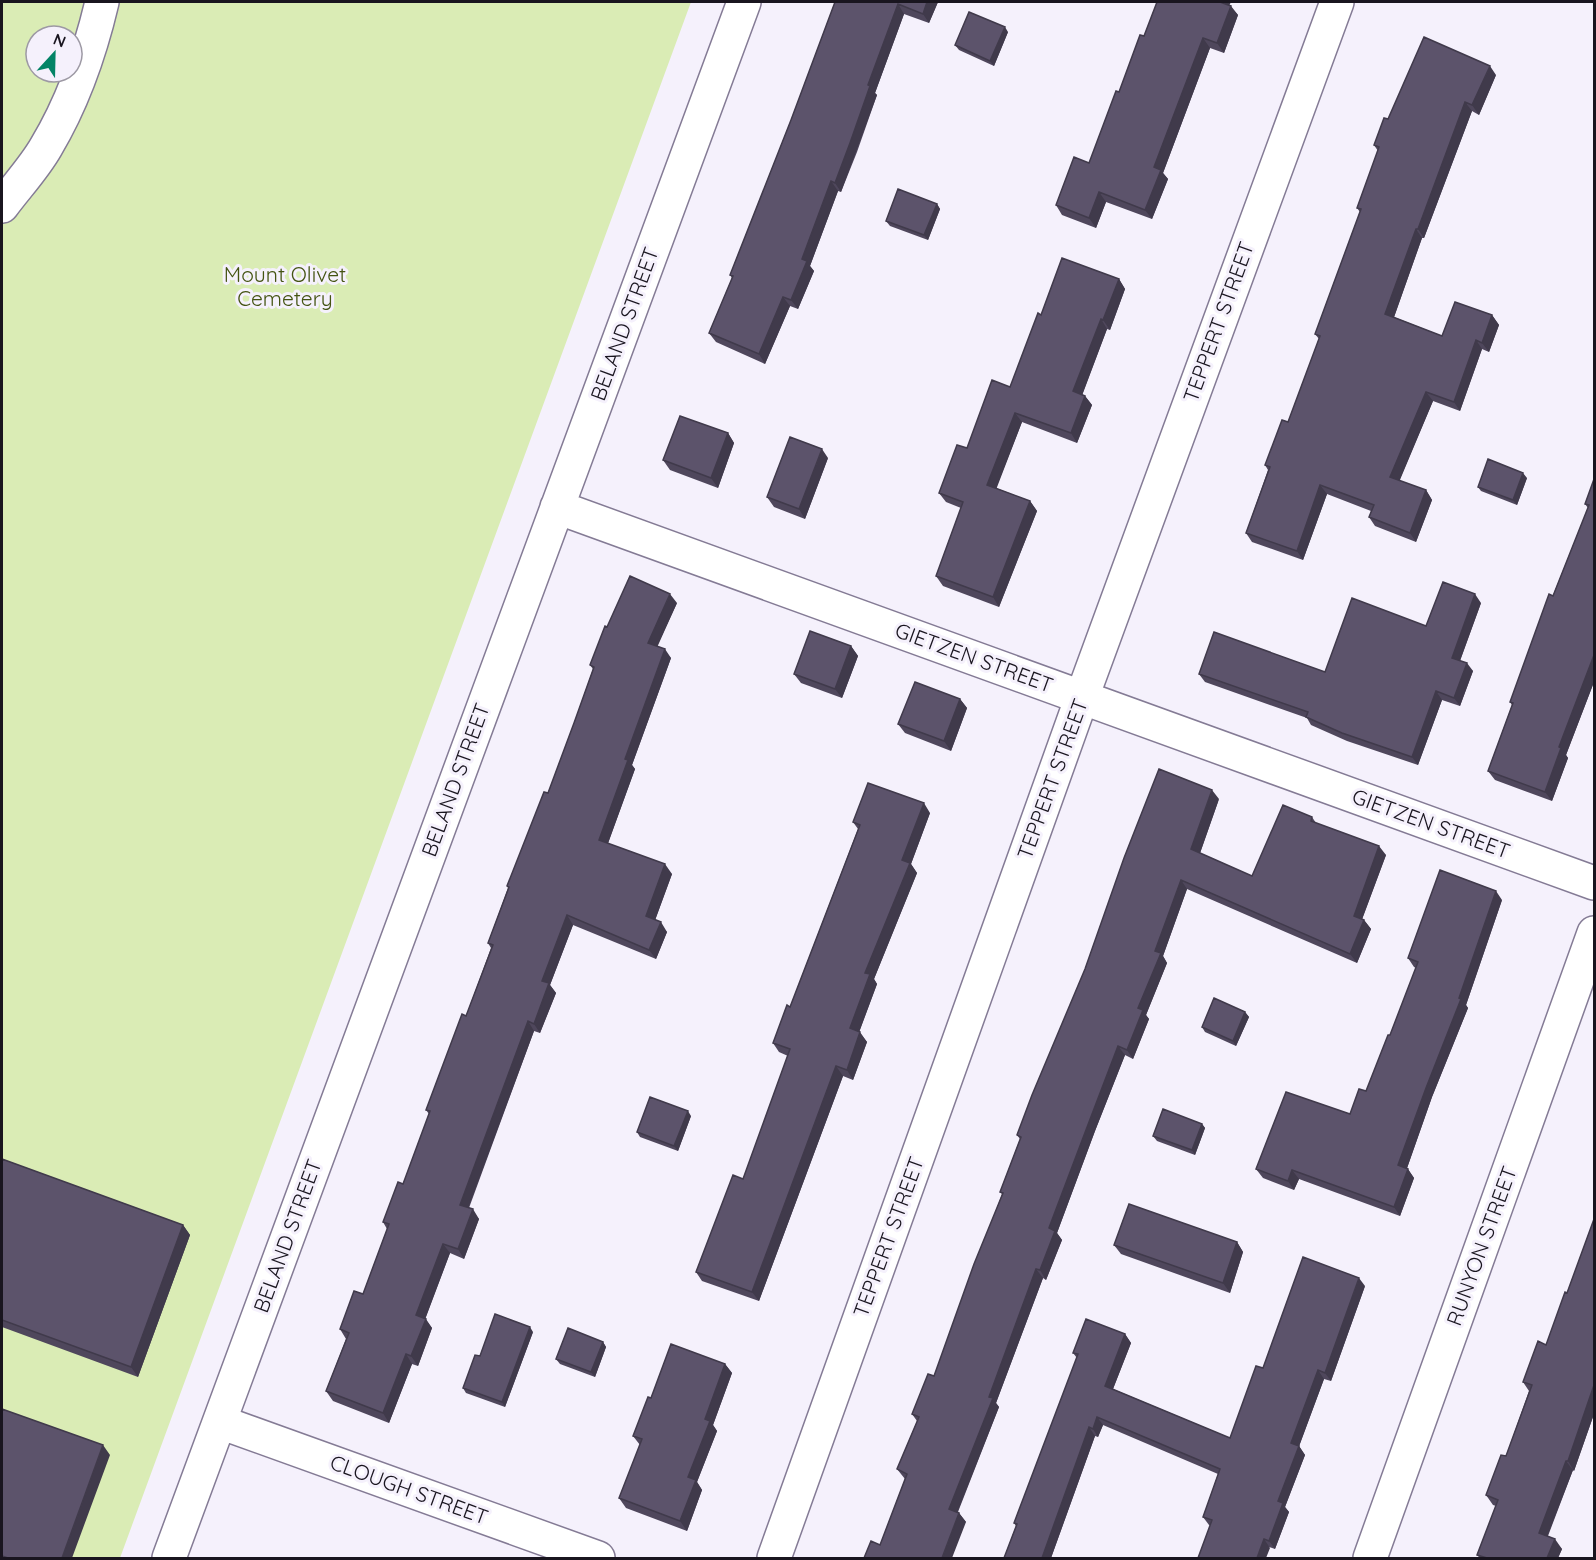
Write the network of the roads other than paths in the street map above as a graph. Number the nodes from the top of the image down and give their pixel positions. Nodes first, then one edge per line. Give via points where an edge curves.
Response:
1 (102, 2) edge
2 (744, 2) edge
3 (1337, 2) edge
4 (2, 206) edge
5 (557, 507) junction
6 (1082, 697) junction
7 (1594, 883) edge
8 (1594, 933) edge
9 (220, 1422) junction
10 (169, 1558) edge
11 (598, 1558) edge
12 (774, 1558) edge
13 (1370, 1558) edge

1 - 4 street via 73,98 45,149
2 - 5 street, BELAND STREET
3 - 6 street, TEPPERT STREET
5 - 6 street, GIETZEN STREET
5 - 9 street, BELAND STREET
6 - 7 street, GIETZEN STREET
6 - 12 street, TEPPERT STREET
8 - 13 street, RUNYON STREET
9 - 10 street, BELAND STREET
9 - 11 street, CLOUGH STREET

